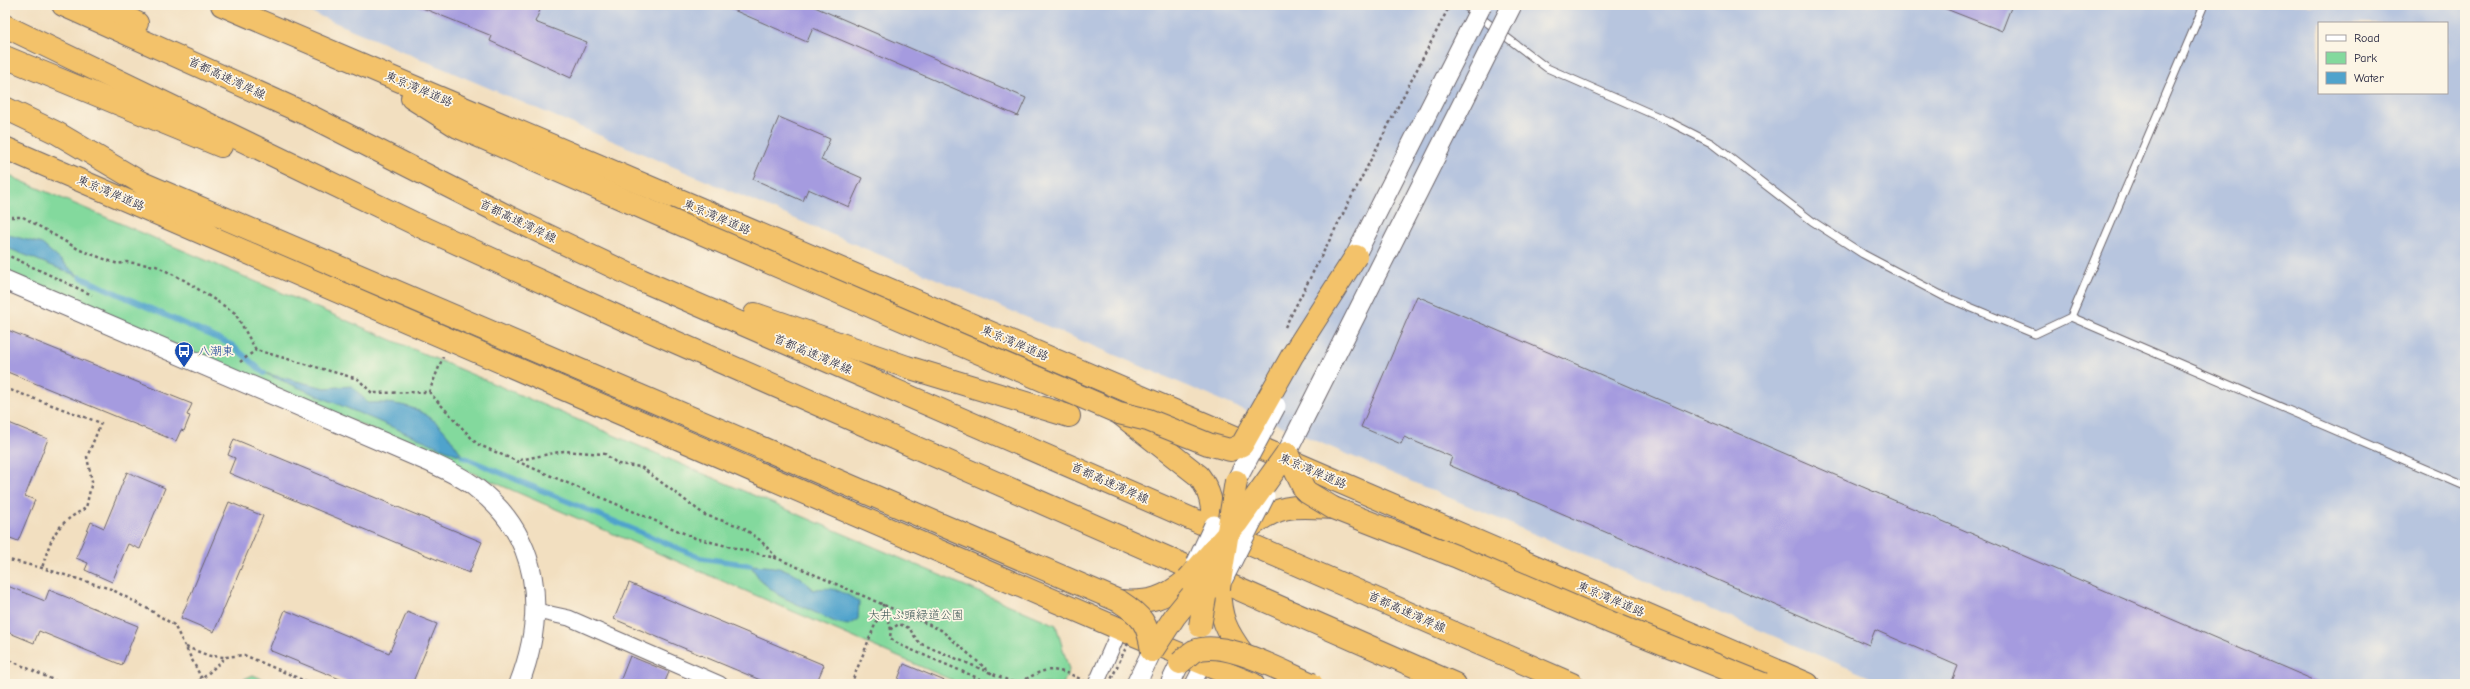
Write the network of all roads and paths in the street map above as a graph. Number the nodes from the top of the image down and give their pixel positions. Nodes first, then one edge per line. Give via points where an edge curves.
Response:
1 (64, 5) edge
2 (103, 5) edge
3 (222, 5) edge
4 (1450, 5) edge
5 (1464, 5) edge
6 (1482, 5) edge
7 (1512, 5) edge
8 (2204, 5) edge
9 (5, 26) edge
10 (5, 57) edge
11 (357, 63) junction
12 (5, 108) edge
13 (308, 116) junction
14 (5, 148) edge
15 (140, 182) junction
16 (5, 217) edge
17 (426, 229) junction
18 (210, 236) junction
19 (1356, 256) junction
20 (5, 280) edge
21 (641, 280) junction
22 (2072, 317) junction
23 (432, 331) junction
24 (1283, 332) dead end
25 (256, 350) junction
26 (443, 357) dead end
27 (239, 362) dead end
28 (566, 364) junction
29 (5, 388) edge
30 (429, 392) junction
31 (1119, 413) junction
32 (1069, 416) dead end
33 (1287, 453) junction
34 (519, 460) junction
35 (1236, 481) joint
36 (2465, 486) edge
37 (1333, 508) junction
38 (1249, 528) junction
39 (1221, 529) junction
40 (1218, 554) junction
41 (5, 559) edge
42 (779, 559) junction
43 (42, 568) junction
44 (1205, 581) junction
45 (1119, 601) junction
46 (884, 605) junction
47 (537, 611) junction
48 (1320, 625) junction
49 (1200, 626) joint
50 (891, 629) junction
51 (1126, 633) junction
52 (185, 647) junction
53 (1152, 651) junction
54 (1244, 655) junction
55 (226, 657) junction
56 (5, 658) edge
57 (1204, 663) junction
58 (1180, 664) junction
59 (992, 674) junction
60 (202, 680) junction
61 (62, 684) edge
62 (193, 684) edge
63 (203, 684) edge
64 (312, 684) edge
65 (520, 684) edge
66 (720, 684) edge
67 (851, 684) edge
68 (992, 684) edge
69 (1016, 684) edge
70 (1090, 684) edge
71 (1096, 684) edge
72 (1109, 684) edge
73 (1136, 684) edge
74 (1170, 684) edge
75 (1193, 684) edge
76 (1253, 684) edge
77 (1312, 684) edge
78 (1432, 684) edge
79 (1455, 684) edge
80 (1572, 684) edge
81 (1763, 684) edge
82 (1808, 684) edge

1 - 13 highway, 首都高速湾岸線
2 - 13 highway
3 - 11 highway, 東京湾岸道路
4 - 24 path, bridge
5 - 22 lane via 1547,68 1668,121 1711,143 1812,222 1838,239 1943,296 2034,334
6 - 19 street, bridge
7 - 33 street, bridge
8 - 22 lane
9 - 17 highway
10 - 17 highway
11 - 31 highway, bridge via 458,127
11 - 82 highway, 東京湾岸道路
12 - 15 highway via 57,133
13 - 21 highway, 首都高速湾岸線
14 - 18 highway, 東京湾岸道路
15 - 18 highway
15 - 28 highway
16 - 25 path via 23,217 80,250 118,264 126,262 156,266 184,280 235,312
17 - 48 highway via 623,319
18 - 23 highway, 東京湾岸道路
19 - 31 highway, bridge via 1292,356 1242,445 1236,449 1218,448 1148,420
19 - 35 street, bridge
20 - 47 street via 427,461 464,480 495,505 520,540 533,576
21 - 32 highway via 668,285 907,367
21 - 80 highway, 首都高速湾岸線
22 - 36 lane
23 - 28 highway
23 - 51 highway, 東京湾岸道路
25 - 27 path
25 - 30 path via 358,379 372,393
26 - 30 path
28 - 45 highway, bridge
29 - 43 path via 101,422 87,457 92,481 86,508 64,520 50,542
30 - 34 path via 477,444
31 - 39 highway, bridge via 1199,476 1212,499
33 - 37 highway, bridge via 1305,491
33 - 38 street, bridge
33 - 39 highway, bridge via 1259,494
34 - 42 path via 695,538
34 - 42 path via 564,451 605,454 618,464 641,467 705,515 742,527
35 - 39 highway, bridge
37 - 38 highway, bridge via 1280,508 1266,514
37 - 81 highway, bridge
38 - 40 highway, bridge
38 - 44 street, bridge
39 - 40 highway, bridge
39 - 44 street, bridge
40 - 44 highway, bridge
41 - 43 path
42 - 46 path
43 - 52 path via 111,590 150,610 174,625
44 - 45 highway via 1142,602
44 - 49 highway, bridge
44 - 53 highway, bridge via 1175,616
44 - 54 highway via 1227,632
45 - 53 highway, bridge via 1134,610 1145,621
46 - 50 path
46 - 59 path via 941,630
46 - 67 path
47 - 65 street via 533,640
47 - 66 street via 569,618
48 - 78 highway
48 - 79 highway
49 - 58 street, bridge
50 - 59 path via 899,624 909,628 919,643
50 - 68 path via 890,638 900,645
51 - 57 highway, 東京湾岸道路
51 - 71 street
51 - 72 path, bridge
52 - 55 path via 210,656
52 - 60 path
53 - 73 street
54 - 58 highway, bridge via 1225,650 1204,649 1194,652
54 - 77 highway, bridge
55 - 60 path
55 - 64 path via 244,655
56 - 61 path
57 - 75 street
57 - 76 highway, 東京湾岸道路
58 - 74 street
59 - 69 path
60 - 62 path
60 - 63 path
69 - 70 path, bridge via 1050,670

